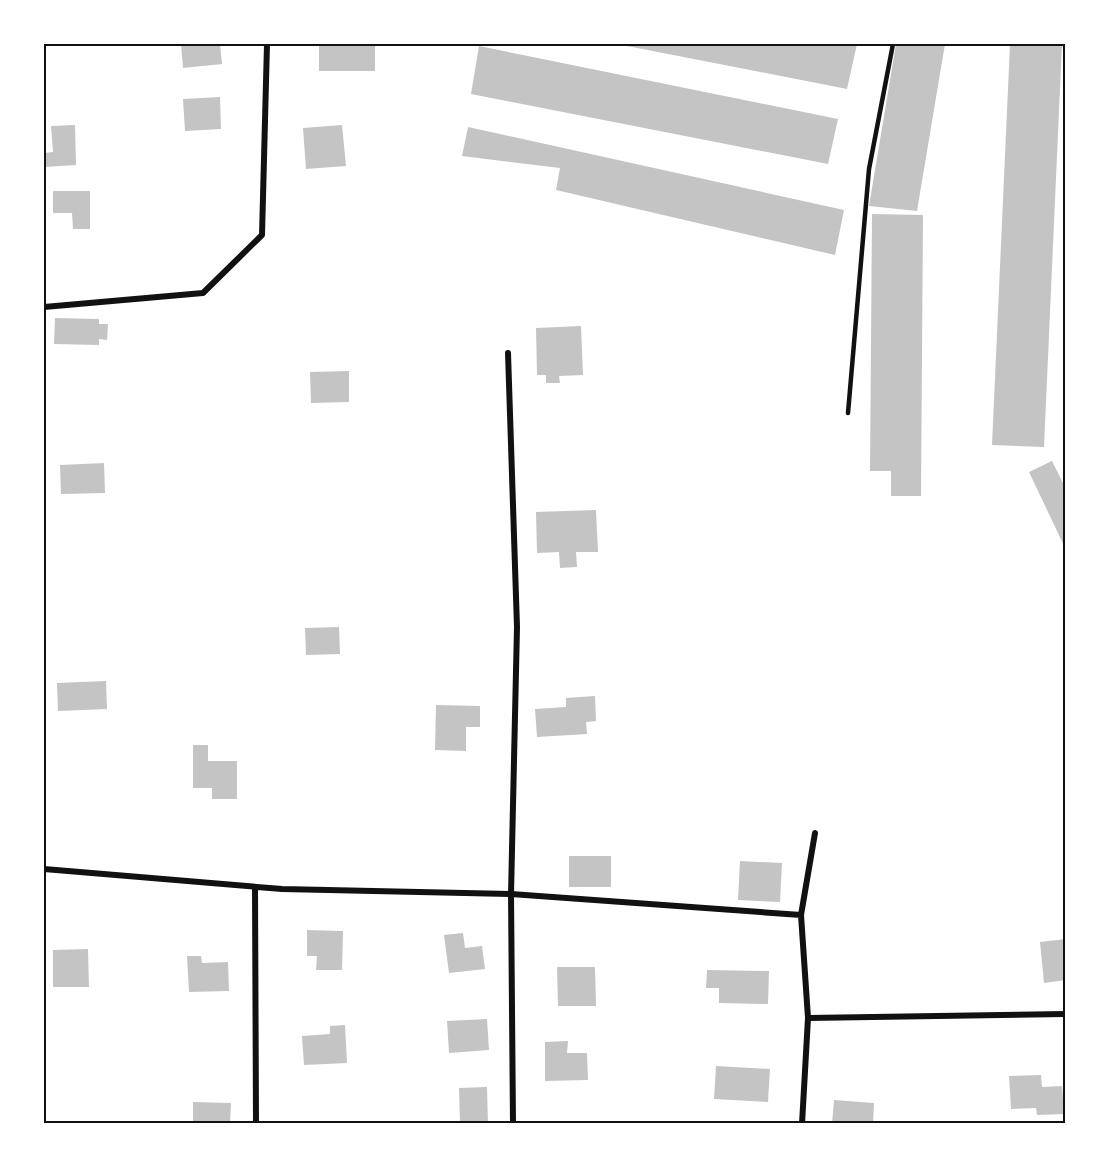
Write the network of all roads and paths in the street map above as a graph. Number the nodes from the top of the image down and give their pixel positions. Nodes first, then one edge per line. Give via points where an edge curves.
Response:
1 (267, 44) edge
2 (893, 44) edge
3 (44, 307) edge
4 (508, 353) dead end
5 (848, 413) dead end
6 (815, 833) dead end
7 (44, 869) edge
8 (255, 887) junction
9 (511, 894) junction
10 (801, 915) junction
11 (1065, 1014) edge
12 (807, 1018) junction
13 (256, 1124) edge
14 (513, 1124) edge
15 (802, 1124) edge

1 - 3 street via 262,235 203,293
2 - 5 lane via 869,169
4 - 9 street via 517,627
6 - 10 street
7 - 8 street
8 - 9 street
8 - 13 street
9 - 10 street
9 - 14 street
10 - 12 street
11 - 12 street
12 - 15 street

